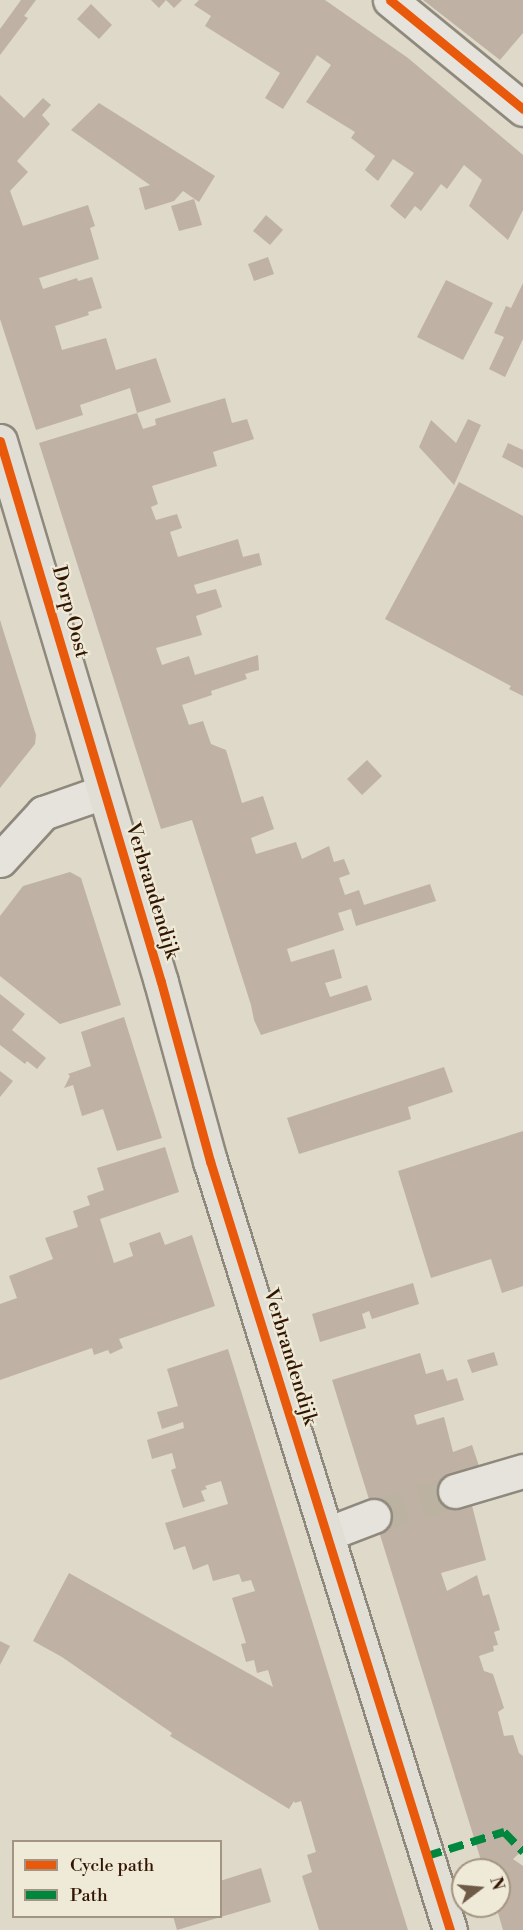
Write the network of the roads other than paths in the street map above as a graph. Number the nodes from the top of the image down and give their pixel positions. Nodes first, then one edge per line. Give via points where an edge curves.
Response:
1 (390, 0) edge
2 (523, 109) edge
3 (0, 441) edge
4 (103, 792) junction
5 (0, 860) edge
6 (523, 1471) edge
7 (455, 1491) tunnel mouth
8 (374, 1516) tunnel mouth
9 (327, 1534) junction
10 (450, 1930) edge

1 - 2 street
3 - 4 main road, Dorp Oost
4 - 5 street via 43,813
4 - 9 main road, Verbrandendijk via 210,1161
6 - 7 street
8 - 9 street
9 - 10 main road, Verbrandendijk

